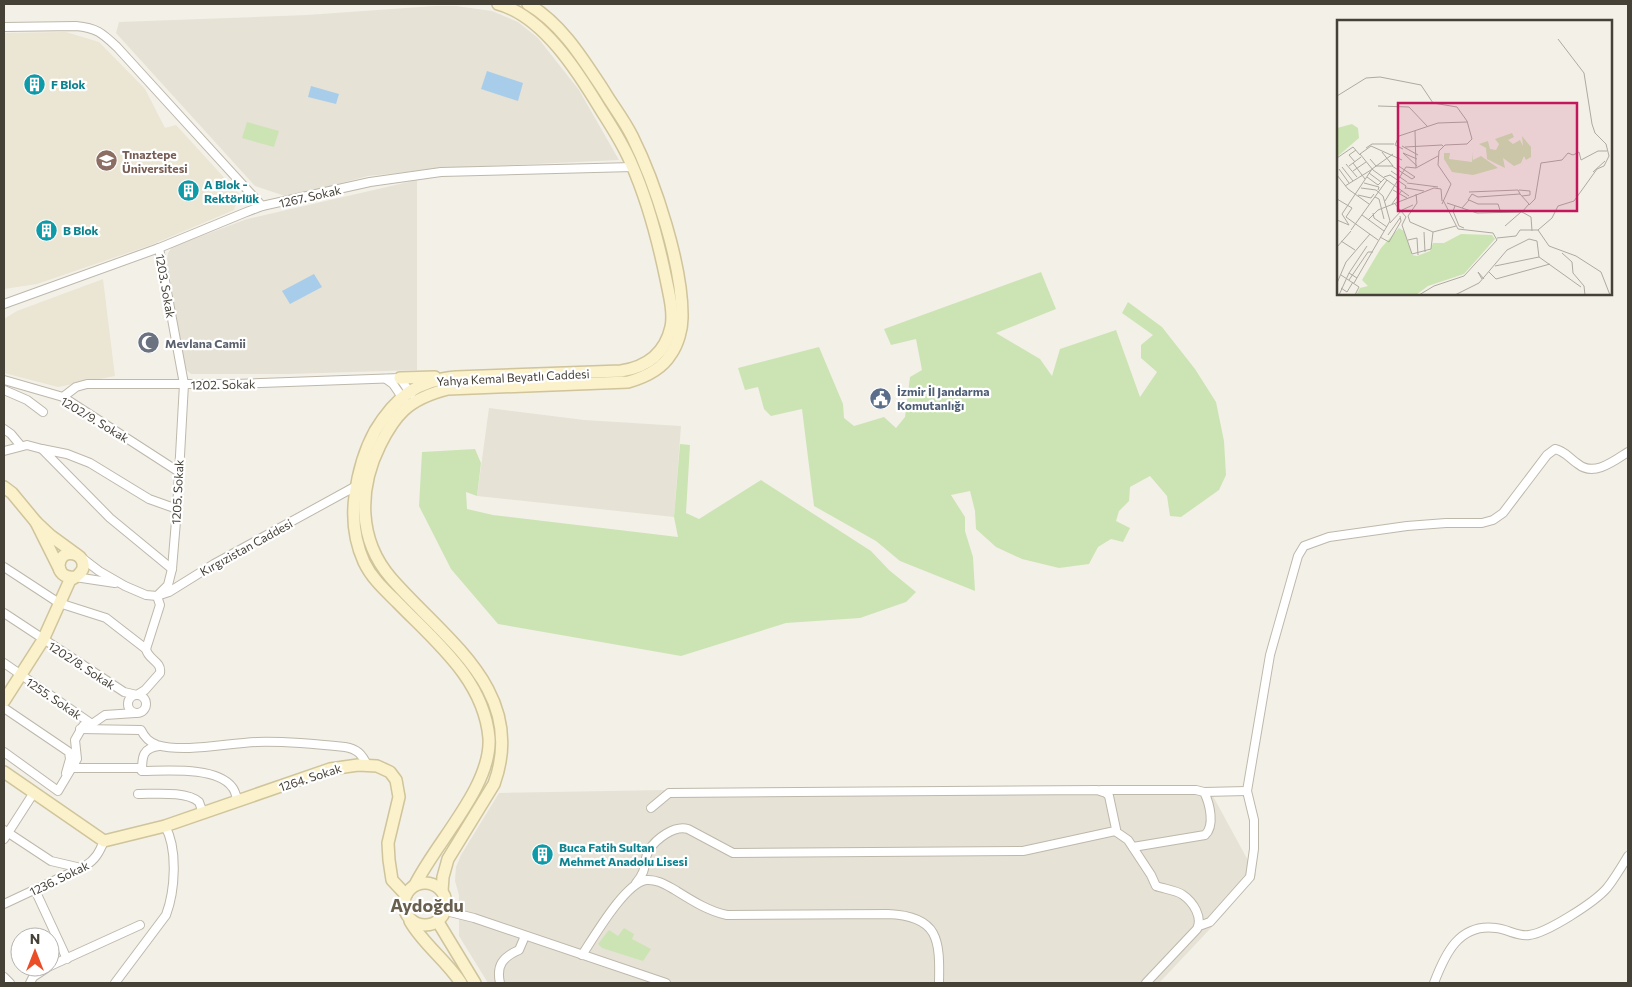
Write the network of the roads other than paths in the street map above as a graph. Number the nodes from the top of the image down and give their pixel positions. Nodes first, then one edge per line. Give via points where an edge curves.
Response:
1 (498, 4) edge
2 (528, 4) edge
3 (4, 27) edge
4 (633, 167) junction
5 (262, 206) junction
6 (159, 248) junction
7 (4, 304) edge
8 (456, 377) junction
9 (400, 378) junction
10 (386, 379) junction
11 (4, 380) edge
12 (184, 384) junction
13 (4, 390) edge
14 (63, 397) junction
15 (409, 399) junction
16 (43, 412) dead end
17 (4, 429) edge
18 (21, 446) junction
19 (42, 449) junction
20 (4, 451) edge
21 (1628, 452) edge
22 (179, 472) junction
23 (361, 485) junction
24 (4, 487) edge
25 (177, 509) junction
26 (36, 522) junction
27 (78, 556) junction
28 (4, 567) edge
29 (59, 568) junction
30 (172, 569) junction
31 (75, 577) junction
32 (125, 586) junction
33 (157, 596) junction
34 (59, 603) junction
35 (4, 614) edge
36 (44, 640) junction
37 (146, 649) junction
38 (4, 663) edge
39 (20, 675) junction
40 (137, 695) junction
41 (4, 701) edge
42 (4, 708) edge
43 (135, 714) junction
44 (87, 720) junction
45 (80, 729) junction
46 (161, 745) junction
47 (4, 752) edge
48 (367, 765) junction
49 (72, 768) junction
50 (140, 770) junction
51 (4, 772) edge
52 (63, 783) junction
53 (1097, 790) junction
54 (1248, 791) junction
55 (1204, 792) junction
56 (33, 794) junction
57 (138, 794) dead end
58 (238, 801) junction
59 (651, 808) dead end
60 (202, 813) junction
61 (165, 826) junction
62 (1115, 831) junction
63 (5, 834) edge
64 (104, 841) junction
65 (1133, 847) junction
66 (1628, 856) edge
67 (81, 868) junction
68 (636, 883) junction
69 (416, 885) junction
70 (35, 890) junction
71 (442, 891) junction
72 (406, 895) junction
73 (4, 904) edge
74 (446, 911) junction
75 (407, 915) junction
76 (438, 922) junction
77 (140, 925) dead end
78 (1199, 926) junction
79 (525, 936) junction
80 (582, 955) junction
81 (67, 958) junction
82 (60, 962) edge
83 (4, 977) edge
84 (10, 983) edge
85 (115, 983) edge
86 (461, 983) edge
87 (475, 983) edge
88 (500, 983) edge
89 (666, 983) edge
90 (939, 983) edge
91 (1146, 983) edge
92 (1434, 983) edge

1 - 4 main road, Yahya Kemal Beyatlı Caddesi via 524,16 551,40 594,98
2 - 15 main road, Yahya Kemal Beyatlı Caddesi via 558,27 575,49 627,127 637,148 665,224 676,268 682,319 678,337 666,361 637,380 448,389
3 - 5 street via 76,26 102,32
4 - 5 street, 1267. Sokak via 441,172 370,182
4 - 8 main road, Yahya Kemal Beyatlı Caddesi via 657,243 670,302 672,325 659,353 652,361 621,371
5 - 6 street, 1267. Sokak
6 - 7 street, 1267. Sokak
6 - 12 street, 1203. Sokak
8 - 9 main road
8 - 15 main road, Yahya Kemal Beyatlı Caddesi via 432,380
9 - 10 street, 1202. Sokak
9 - 15 street
10 - 12 street, 1202. Sokak
10 - 15 street
11 - 14 street, 1202/9. Sokak
12 - 14 street, 1202. Sokak via 87,384 76,387
12 - 22 street, 1205. Sokak
13 - 16 street via 27,400
14 - 22 street, 1202/9. Sokak
15 - 23 main road, Yahya Kemal Beyatlı Caddesi via 385,435
17 - 18 street
18 - 19 street
18 - 20 street
19 - 25 street via 90,463 142,495
19 - 30 street via 110,518
21 - 54 street via 1610,464 1594,469 1579,466 1562,450 1555,449 1503,513 1493,520 1407,526 1329,537 1304,546 1298,556 1270,655
22 - 25 street, 1205. Sokak
23 - 33 street, Kırgızistan Caddesi
23 - 69 main road, Yahya Kemal Beyatlı Caddesi via 354,506 355,530 364,562 378,583 465,675 480,702 487,727 489,747 481,779
23 - 71 main road, Yahya Kemal Beyatlı Caddesi via 364,518 377,560 478,671 490,690 500,722 502,755 498,775 448,860
24 - 26 main road
25 - 30 street, 1205. Sokak
26 - 27 main road
26 - 29 main road
27 - 29 main road via 70,554 63,557
27 - 31 main road via 83,566
27 - 32 street
28 - 34 street
29 - 31 main road via 64,575
29 - 34 main road via 62,576
30 - 33 street, 1205. Sokak via 168,584
31 - 32 street
31 - 34 main road via 70,580
32 - 33 street
33 - 37 street via 160,605
34 - 36 main road
34 - 37 street via 106,618
35 - 36 street, 1202/8. Sokak
36 - 39 main road
36 - 40 street, 1202/8. Sokak via 124,692
37 - 40 street via 161,670
38 - 39 street, 1255. Sokak
39 - 41 main road
39 - 44 street, 1255. Sokak
40 - 43 street via 128,702
40 - 43 street via 145,699 146,705 141,713
42 - 52 street via 69,752
43 - 44 street via 105,715 92,724
44 - 45 street
45 - 46 street, 1255. Sokak via 142,730 145,738
45 - 49 street via 76,740 77,759
46 - 48 street via 183,748 262,742 345,747 356,749
46 - 50 street via 144,752
47 - 52 street via 58,791
48 - 58 main road, 1264. Sokak via 330,769
48 - 72 main road, 1264. Sokak via 390,772 398,786 399,797 388,843 389,860 392,880
49 - 50 street
49 - 52 street
50 - 58 street via 190,771 215,776 233,788
51 - 56 main road
53 - 55 street
53 - 59 street via 669,793
53 - 62 street via 1109,796
54 - 55 street
54 - 78 street via 1254,820 1250,877 1210,922
55 - 65 street via 1211,823 1208,833
56 - 63 street
56 - 64 main road
57 - 60 street via 190,796 199,802
58 - 60 main road, 1264. Sokak
60 - 61 main road, 1264. Sokak
61 - 64 main road, 1264. Sokak
61 - 85 street via 173,856 170,906 166,916
62 - 65 street
62 - 68 street via 1023,851 733,853 679,827 650,849 644,872
63 - 67 street via 51,861
64 - 67 street, 1236. Sokak via 94,860
65 - 78 street via 1156,886 1183,895 1195,908
66 - 92 street via 1600,895 1539,934 1526,936 1496,928 1472,929 1452,947
67 - 70 street, 1236. Sokak
68 - 80 street via 622,896
68 - 90 street via 646,880 657,882 701,906 727,915 910,916 925,924 937,941 940,951
69 - 71 main road via 430,883
69 - 72 main road
70 - 73 street, 1236. Sokak
70 - 81 street
71 - 74 main road via 446,897
72 - 75 main road via 404,908
74 - 76 main road
74 - 79 street
75 - 76 main road via 424,926
75 - 86 main road via 415,930
76 - 87 main road
77 - 81 street
78 - 91 street
79 - 80 street
79 - 88 street via 519,950 500,963
80 - 89 street
81 - 82 street
83 - 84 street

